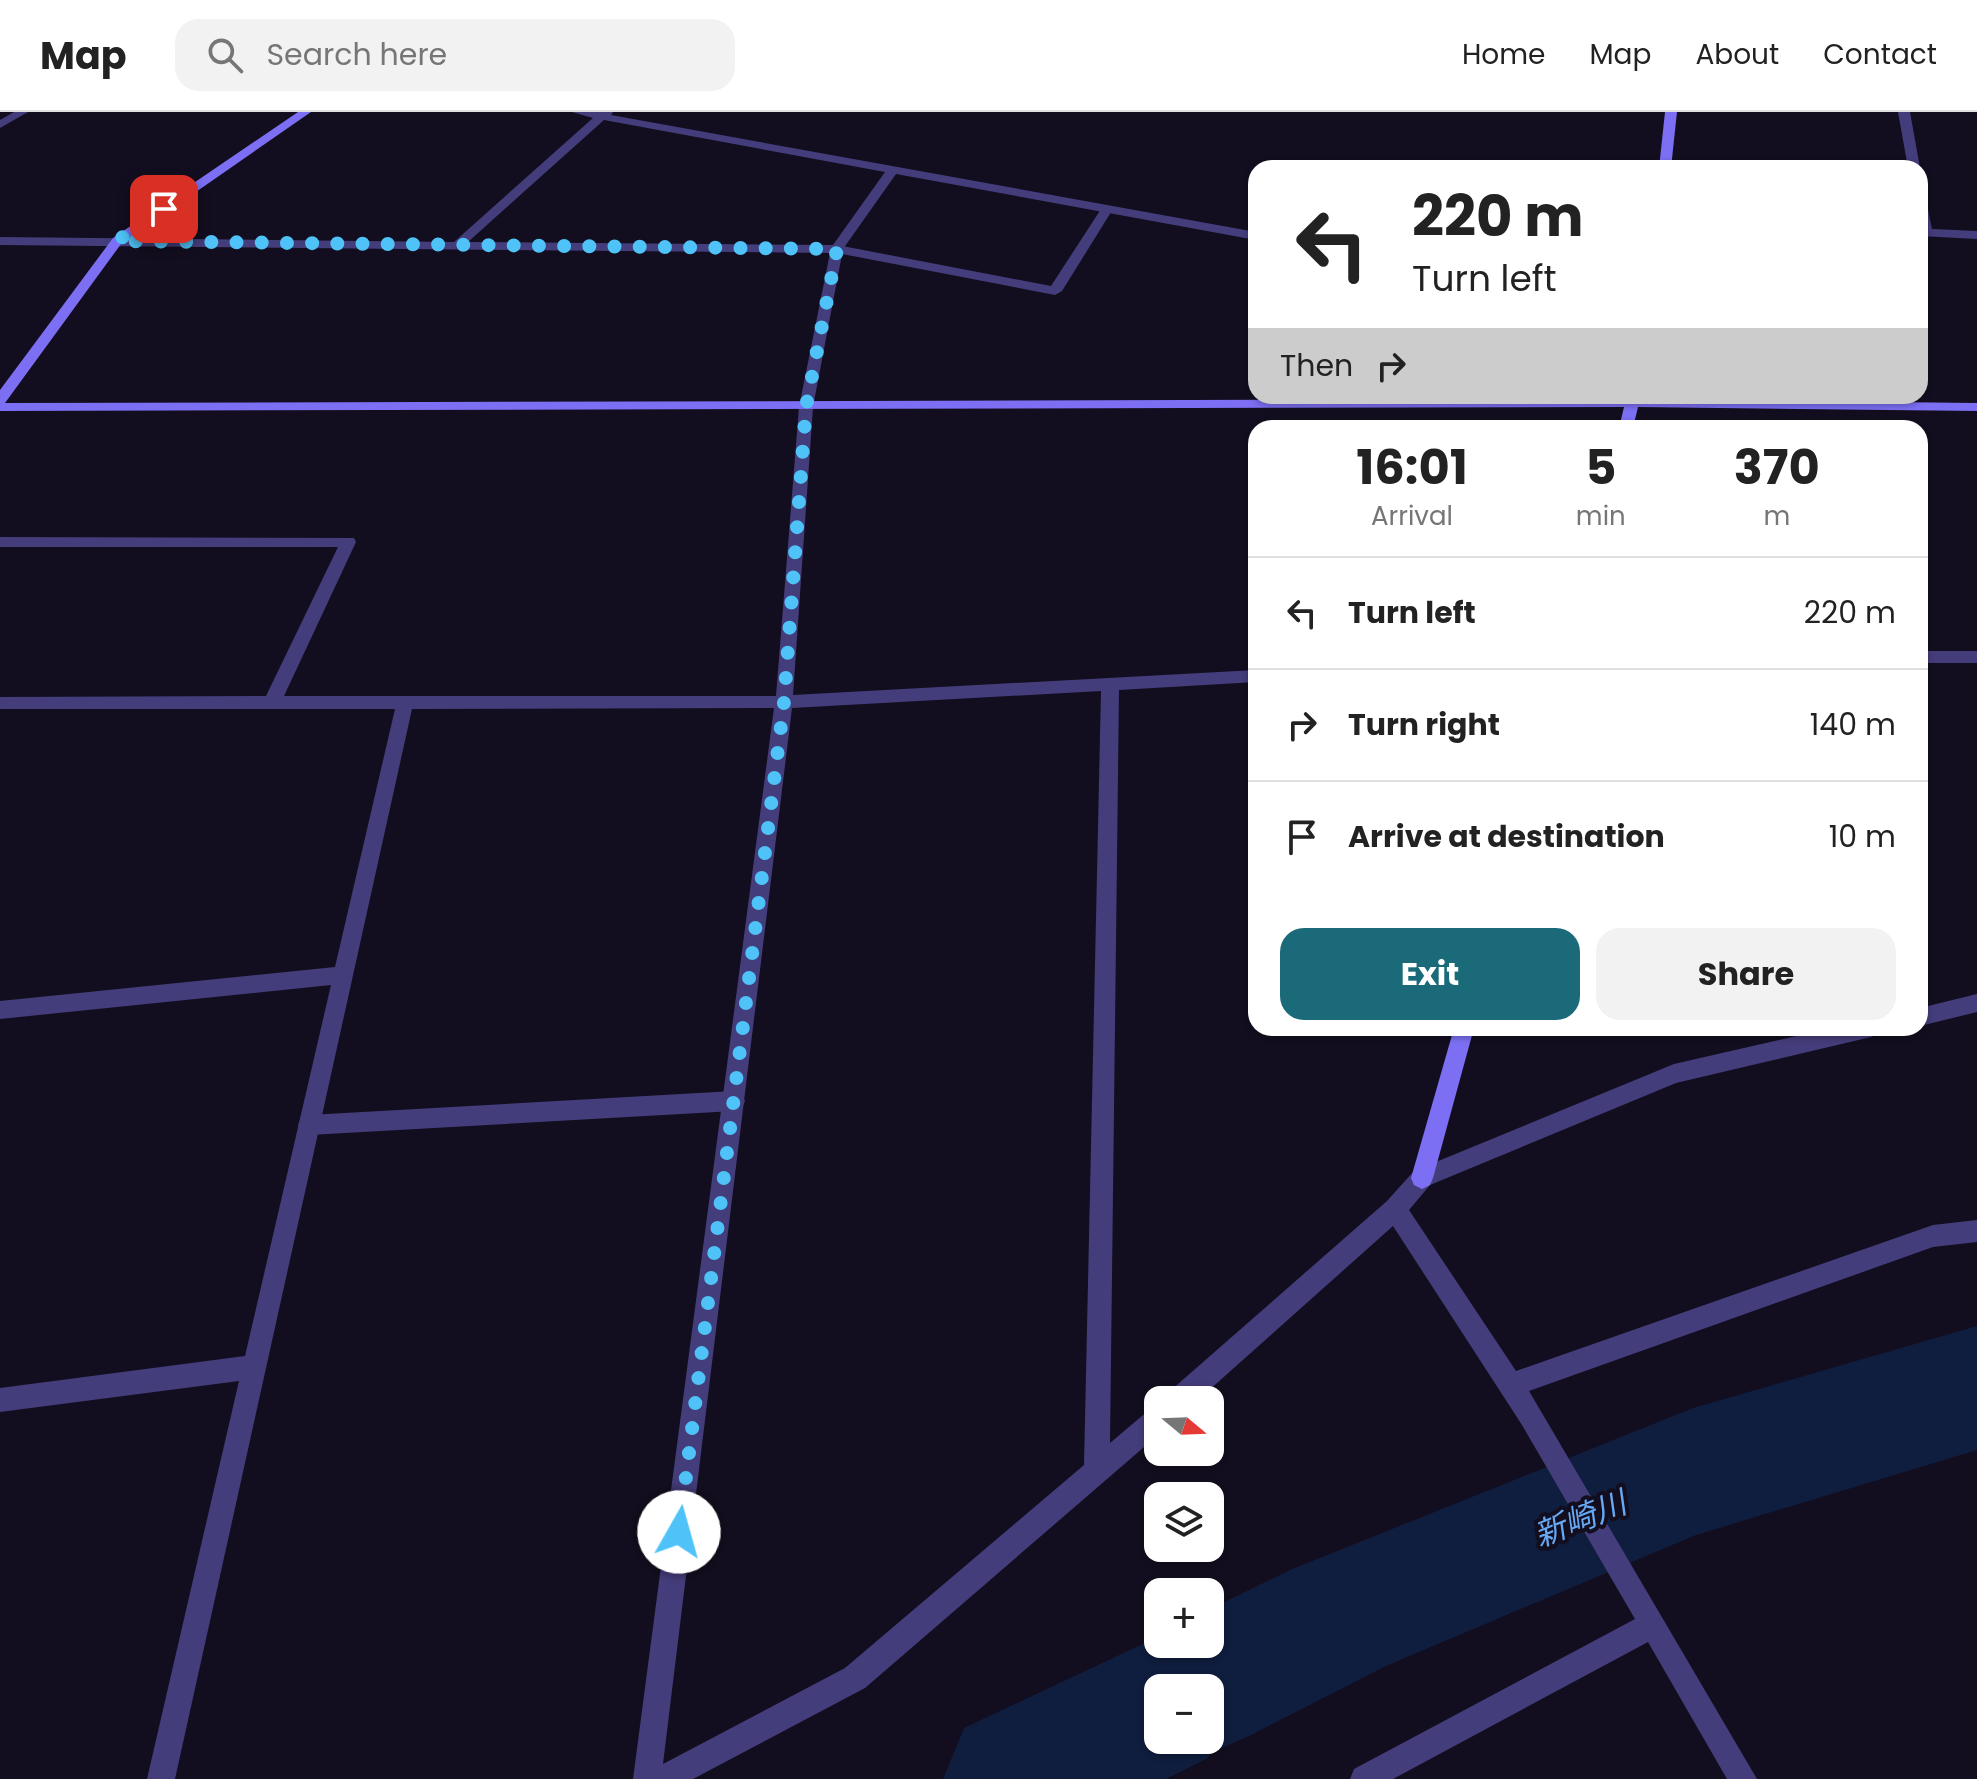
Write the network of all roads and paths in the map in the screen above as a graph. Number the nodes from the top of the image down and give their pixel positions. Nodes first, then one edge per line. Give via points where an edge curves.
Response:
1 (305, 112) edge
2 (578, 112) edge
3 (1671, 112) edge
4 (1904, 112) edge
5 (604, 115) edge
6 (1666, 160) edge
7 (1913, 160) edge
8 (892, 171) junction
9 (1107, 209) junction
10 (1928, 232) edge
11 (1248, 235) edge
12 (1977, 235) edge
13 (0, 241) edge
14 (117, 241) junction
15 (456, 246) junction
16 (837, 249) junction
17 (0, 400) edge
18 (1248, 403) edge
19 (1830, 404) edge
20 (0, 407) edge
21 (806, 407) junction
22 (1977, 407) edge
23 (0, 542) edge
24 (1928, 657) edge
25 (1977, 657) edge
26 (1248, 676) edge
27 (1110, 685) junction
28 (784, 702) junction
29 (0, 703) edge
30 (272, 703) junction
31 (405, 703) junction
32 (343, 975) junction
33 (1977, 1003) edge
34 (0, 1010) edge
35 (1928, 1015) edge
36 (1462, 1036) edge
37 (1837, 1036) edge
38 (734, 1101) junction
39 (309, 1125) junction
40 (1422, 1178) junction
41 (1395, 1209) junction
42 (1977, 1231) edge
43 (255, 1367) junction
44 (1510, 1385) junction
45 (1195, 1386) edge
46 (0, 1400) edge
47 (1144, 1431) edge
48 (1097, 1473) junction
49 (1653, 1624) junction
50 (161, 1779) edge
51 (647, 1779) edge
52 (664, 1779) edge
53 (1364, 1779) edge
54 (1743, 1779) edge

1 - 14 street
2 - 5 street
3 - 6 street
4 - 7 street
5 - 8 street
5 - 15 street
8 - 9 street
8 - 16 street
9 - 11 street
9 - 16 street via 1055,291
10 - 12 street
13 - 14 street
14 - 15 street
14 - 17 street
15 - 16 street
16 - 21 street
18 - 21 street
19 - 22 street
20 - 21 street
21 - 28 street
23 - 30 street via 348,542
24 - 25 street
26 - 27 street
27 - 28 street
27 - 48 street
28 - 31 street
28 - 38 street
29 - 30 street
30 - 31 street
31 - 32 street
32 - 34 street
32 - 39 street
33 - 35 street
36 - 40 street
37 - 40 street via 1674,1074
38 - 39 street
38 - 51 street
39 - 43 street
40 - 41 street
41 - 44 street
41 - 45 street
42 - 44 street via 1933,1236
43 - 46 street
43 - 50 street
44 - 49 street
47 - 48 street
48 - 52 street via 855,1678
49 - 53 street
49 - 54 street

